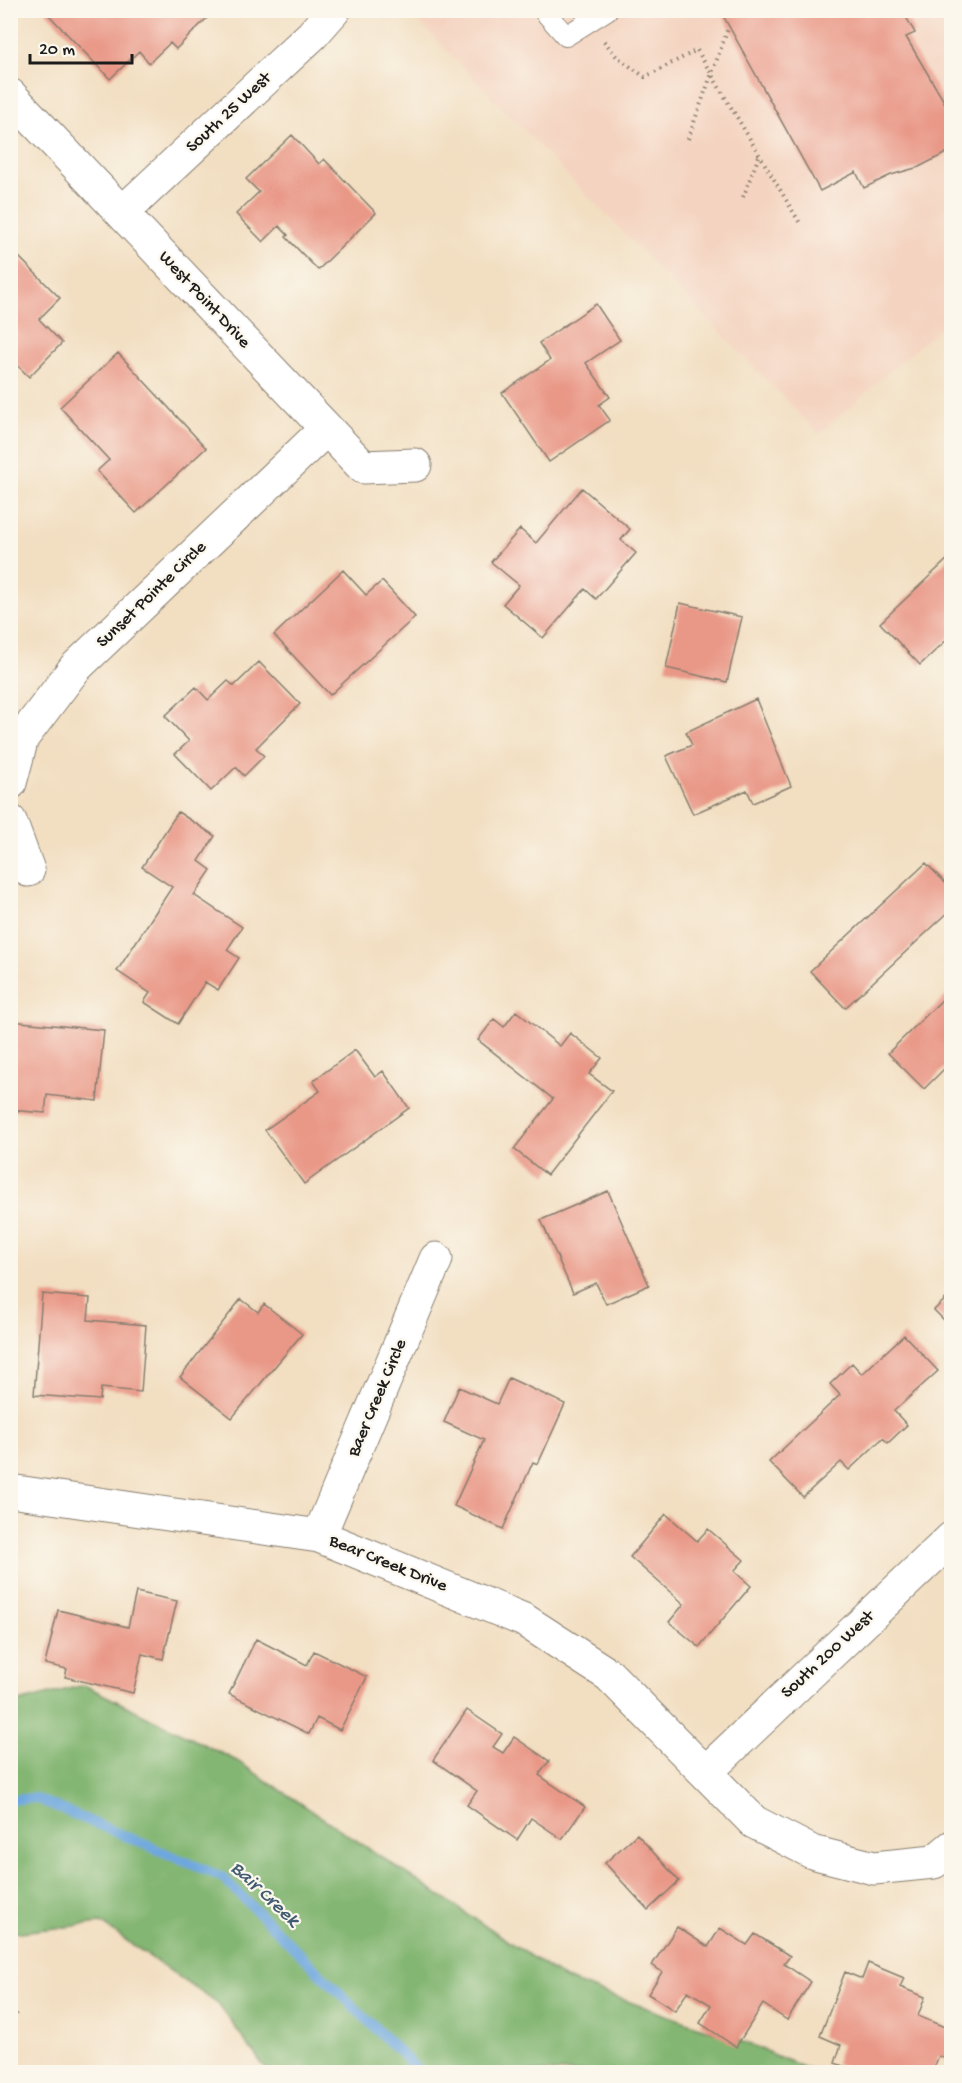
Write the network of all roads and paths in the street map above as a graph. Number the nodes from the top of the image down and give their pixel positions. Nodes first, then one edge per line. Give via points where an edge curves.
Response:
1 (333, 10) edge
2 (543, 10) edge
3 (607, 10) edge
4 (729, 26) dead end
5 (603, 40) dead end
6 (711, 74) junction
7 (10, 95) edge
8 (688, 139) dead end
9 (759, 155) junction
10 (743, 197) dead end
11 (122, 213) junction
12 (801, 225) dead end
13 (326, 429) junction
14 (414, 465) dead end
15 (10, 783) edge
16 (10, 822) edge
17 (28, 870) dead end
18 (436, 1259) dead end
19 (10, 1491) edge
20 (319, 1536) junction
21 (951, 1538) edge
22 (706, 1773) junction
23 (951, 1847) edge

1 - 11 street, South 25 West
2 - 3 lane via 566,36
4 - 6 path
5 - 6 path via 617,57 645,77 697,50
6 - 8 path
6 - 9 path
7 - 11 street, West Point Drive
9 - 10 path
9 - 12 path
11 - 13 street, West Point Drive
13 - 14 street, West Point Drive via 363,467
13 - 15 street, Sunset Pointe Circle via 75,668 22,738
16 - 17 street
18 - 20 street, Baer Creek Circle
19 - 20 street, Bear Creek Drive
20 - 22 street, Bear Creek Drive via 524,1620 609,1675
21 - 22 street, South 200 West
22 - 23 street, Bear Creek Drive via 754,1822 812,1852 874,1868 934,1862

